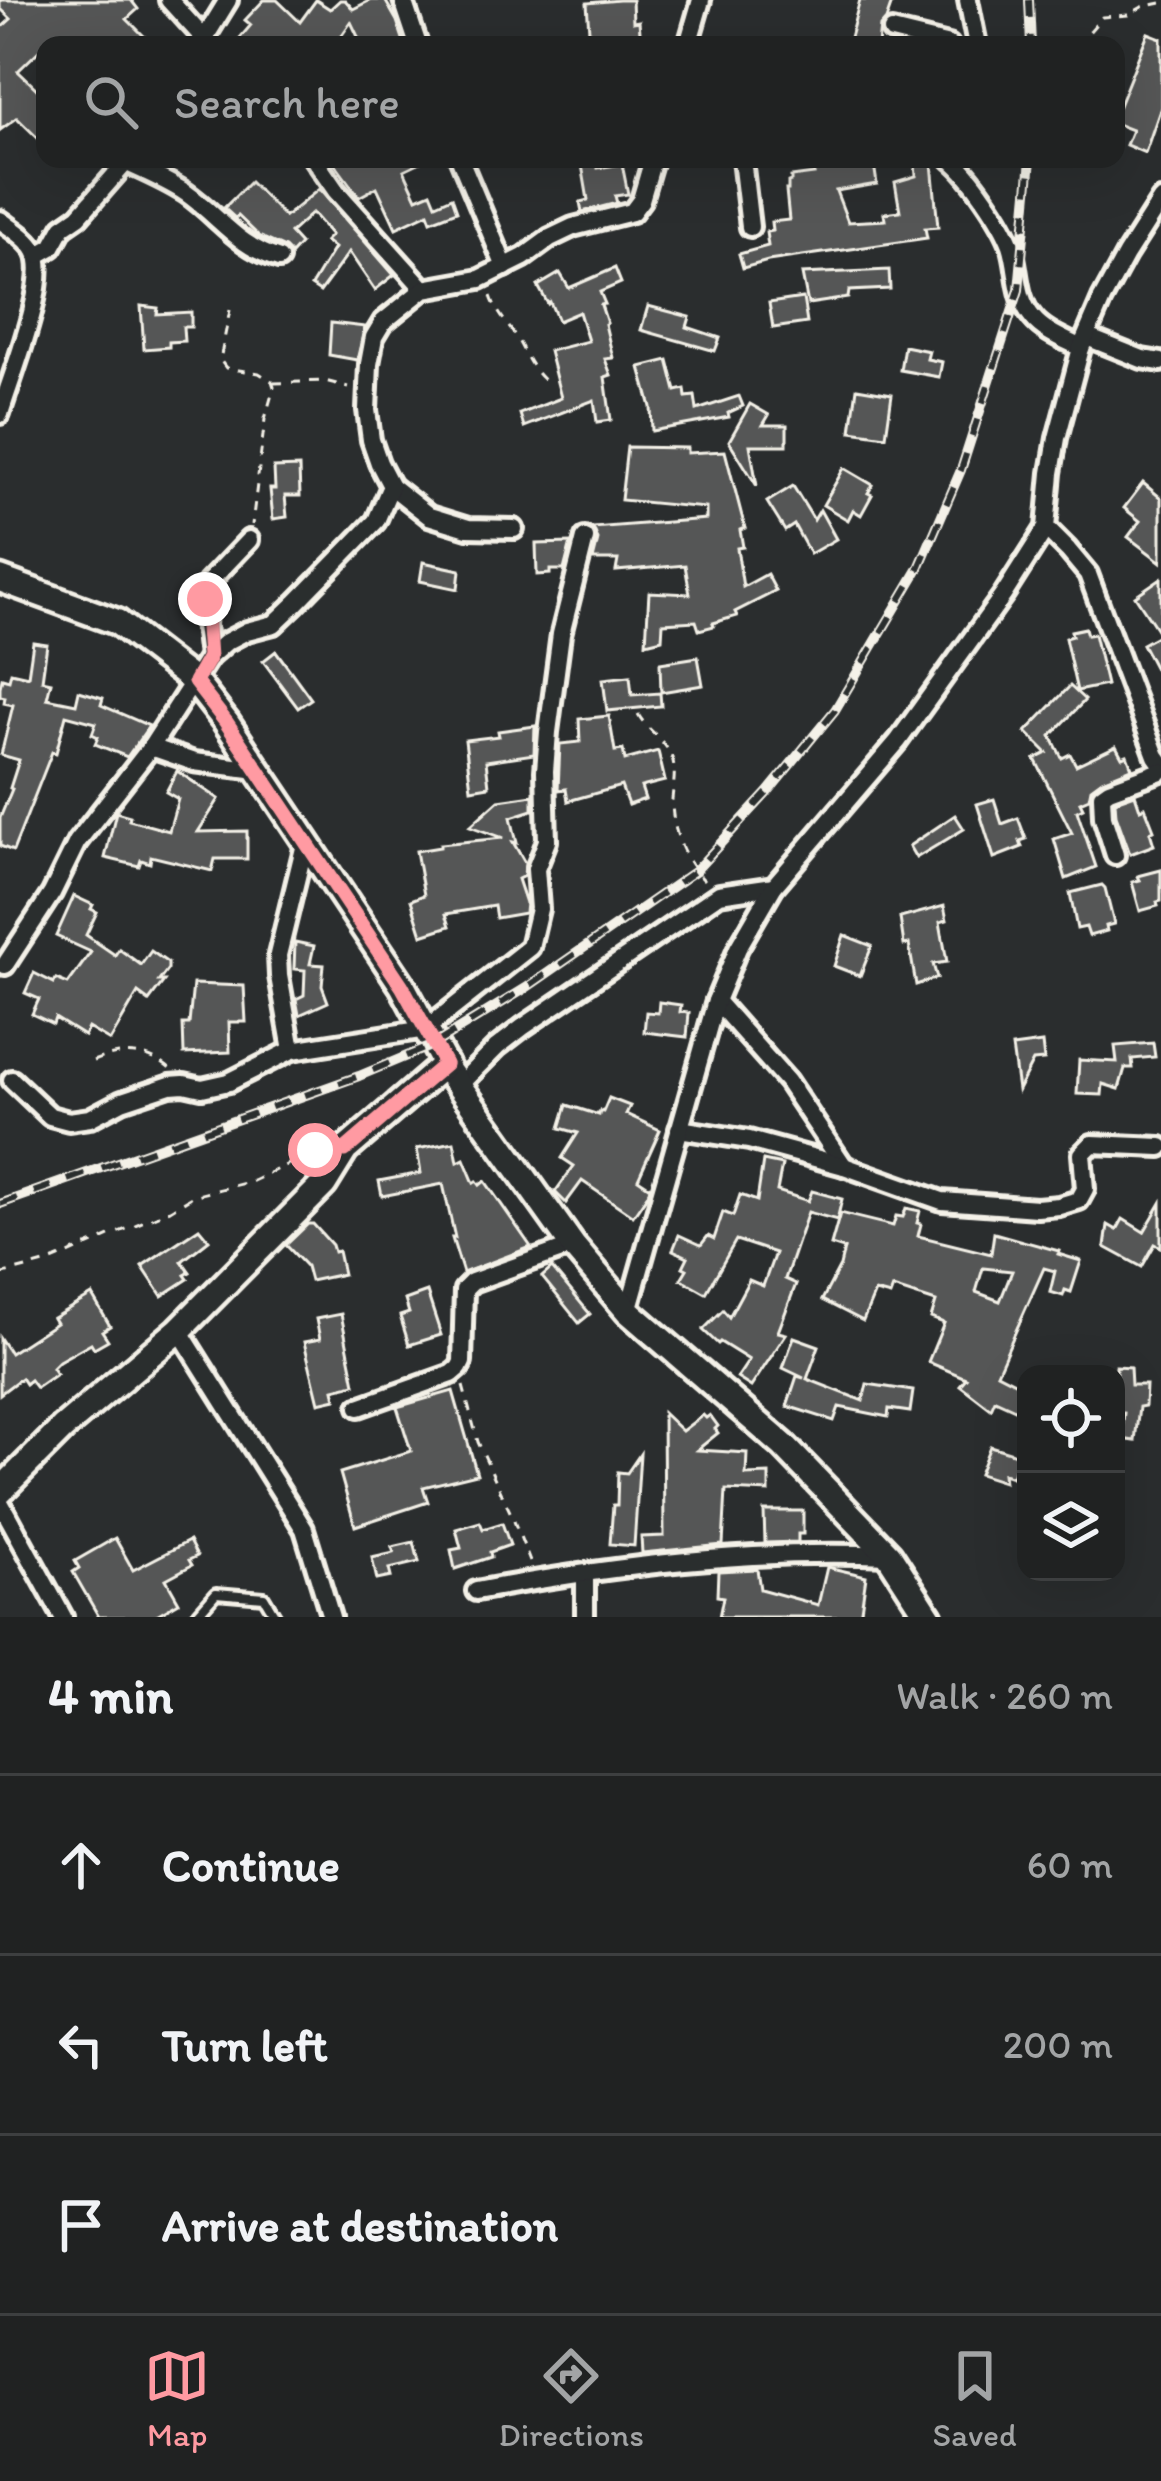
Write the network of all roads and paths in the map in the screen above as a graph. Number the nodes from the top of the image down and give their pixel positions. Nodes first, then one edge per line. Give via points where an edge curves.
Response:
1 (169, 0) edge
2 (228, 0) edge
3 (403, 0) edge
4 (701, 0) edge
5 (968, 0) edge
6 (1161, 3) edge
7 (892, 31) dead end
8 (198, 36) edge
9 (208, 36) edge
10 (415, 36) edge
11 (695, 36) edge
12 (912, 36) edge
13 (975, 36) edge
14 (1086, 36) edge
15 (122, 168) edge
16 (141, 168) edge
17 (320, 168) edge
18 (464, 168) edge
19 (650, 168) edge
20 (743, 168) edge
21 (965, 168) edge
22 (1161, 200) edge
23 (0, 220) edge
24 (750, 227) dead end
25 (38, 255) junction
26 (279, 259) dead end
27 (506, 267) junction
28 (485, 277) junction
29 (424, 289) junction
30 (230, 310) dead end
31 (1084, 342) junction
32 (1161, 362) edge
33 (545, 381) dead end
34 (272, 383) junction
35 (367, 388) junction
36 (0, 414) edge
37 (391, 485) junction
38 (1046, 528) junction
39 (514, 529) dead end
40 (585, 538) dead end
41 (249, 540) joint
42 (0, 579) edge
43 (209, 657) junction
44 (195, 682) junction
45 (638, 714) dead end
46 (151, 747) junction
47 (1161, 767) edge
48 (258, 770) junction
49 (306, 840) junction
50 (1114, 856) dead end
51 (774, 886) junction
52 (718, 893) junction
53 (5, 964) dead end
54 (716, 1001) junction
55 (426, 1029) junction
56 (292, 1050) junction
57 (93, 1061) dead end
58 (452, 1075) junction
59 (12, 1080) dead end
60 (184, 1084) junction
61 (679, 1129) junction
62 (1161, 1148) edge
63 (345, 1150) junction
64 (844, 1166) junction
65 (573, 1246) junction
66 (0, 1275) edge
67 (628, 1311) junction
68 (179, 1330) junction
69 (459, 1368) junction
70 (359, 1407) dead end
71 (0, 1491) edge
72 (0, 1502) edge
73 (889, 1555) junction
74 (585, 1575) junction
75 (538, 1580) junction
76 (476, 1591) dead end
77 (63, 1617) edge
78 (195, 1617) edge
79 (276, 1617) edge
80 (332, 1617) edge
81 (585, 1617) edge
82 (929, 1617) edge

1 - 8 street
2 - 9 street
3 - 10 street
4 - 11 street
5 - 13 street
6 - 14 path via 1102,17
7 - 12 street
15 - 25 street
16 - 26 street via 188,194 238,240
17 - 29 street
18 - 27 street
19 - 27 street via 632,212 573,227
20 - 24 street
21 - 31 street via 1010,244 1029,313
22 - 31 street
23 - 25 street
25 - 36 street via 36,298
27 - 28 street
28 - 29 street
28 - 33 path via 494,305
29 - 35 street via 374,337
30 - 34 path via 222,365
31 - 32 street
31 - 38 street via 1057,438
34 - 35 path
34 - 41 path
35 - 37 street via 371,440
37 - 39 street via 430,516 468,528
37 - 43 street via 376,521 274,624 226,641
38 - 47 street via 1088,574
38 - 51 street via 898,741
40 - 55 street via 548,732 547,841 536,869 534,935 512,963
41 - 43 street via 208,583
42 - 44 main road via 117,622
43 - 44 street
44 - 46 street
44 - 48 main road
45 - 52 path via 672,758 679,841
46 - 48 street via 194,763
46 - 53 street via 77,842
47 - 50 street via 1102,795
48 - 49 main road
49 - 55 main road
49 - 56 street via 278,955
51 - 52 street
51 - 54 street
52 - 58 street
54 - 61 street
54 - 64 street via 787,1081
55 - 56 street
55 - 58 main road
56 - 60 street via 229,1082
57 - 60 path via 152,1056
58 - 63 main road
58 - 65 main road
59 - 60 street via 50,1116 69,1121
61 - 64 street
61 - 67 street
62 - 64 street via 1091,1144 1082,1154 1079,1199 1037,1208 942,1201
63 - 66 path via 315,1150 254,1181 193,1196 52,1261
63 - 68 main road via 324,1184
65 - 67 main road
65 - 69 street via 464,1290
67 - 73 main road via 783,1445
68 - 71 main road
68 - 80 street via 304,1529
69 - 70 street
69 - 75 path via 478,1442
72 - 77 street
73 - 74 street via 746,1556
73 - 82 main road
74 - 75 street
74 - 81 street
75 - 76 street
78 - 79 lane via 217,1593 264,1597

